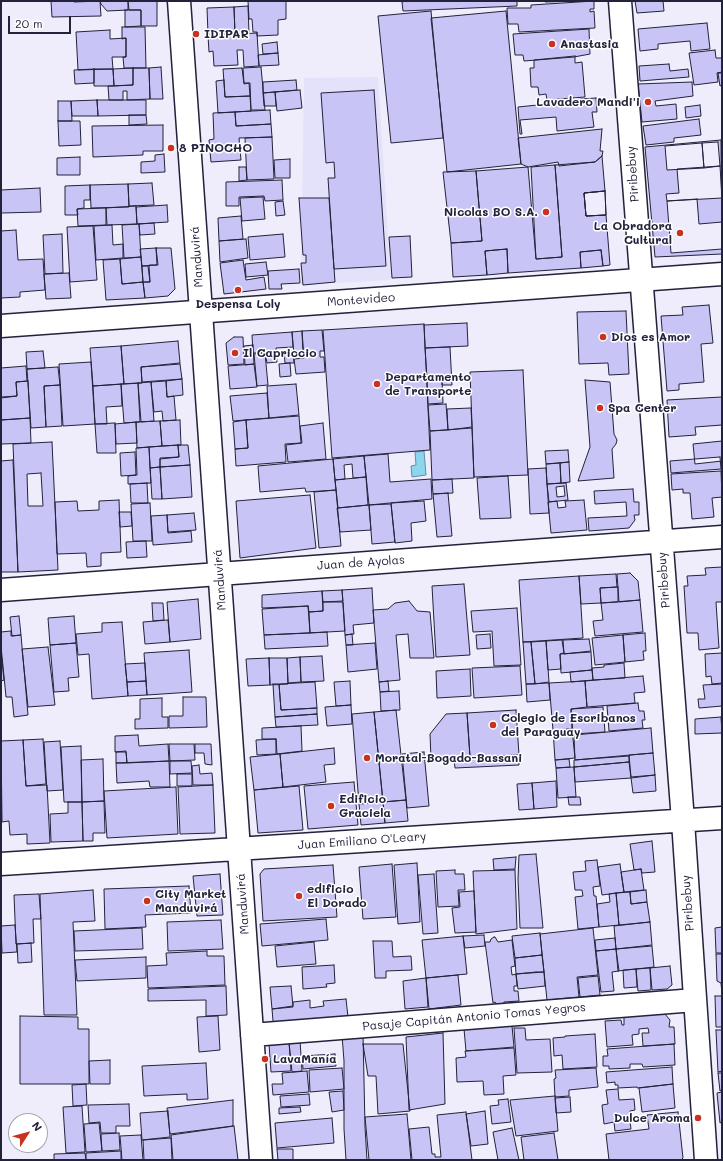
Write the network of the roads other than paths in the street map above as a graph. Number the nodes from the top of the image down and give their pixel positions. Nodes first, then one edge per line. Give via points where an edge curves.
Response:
1 (179, 1) edge
2 (620, 1) edge
3 (722, 274) edge
4 (641, 280) junction
5 (201, 311) junction
6 (1, 326) edge
7 (722, 537) edge
8 (661, 541) junction
9 (220, 574) junction
10 (1, 590) edge
11 (722, 818) edge
12 (683, 821) junction
13 (239, 849) junction
14 (1, 864) edge
15 (695, 1000) junction
16 (252, 1035) junction
17 (261, 1160) edge
18 (706, 1160) edge

1 - 5 street, Manduvirá
2 - 4 street, Piribebuy
3 - 4 street, Montevideo
4 - 5 street, Montevideo
4 - 8 street, Piribebuy
5 - 6 street, Montevideo
5 - 9 street, Manduvirá
7 - 8 street, Juan de Ayolas
8 - 9 street, Juan de Ayolas
8 - 12 street, Piribebuy
9 - 10 street, Juan de Ayolas
9 - 13 street, Manduvirá
11 - 12 street, Juan Emiliano O'Leary
12 - 13 street, Juan Emiliano O'Leary
12 - 15 street, Piribebuy
13 - 14 street, Juan Emiliano O'Leary
13 - 16 street, Manduvirá
15 - 16 street, Pasaje Capitán Antonio Tomas Yegros
15 - 18 street, Piribebuy
16 - 17 street, Manduvirá

